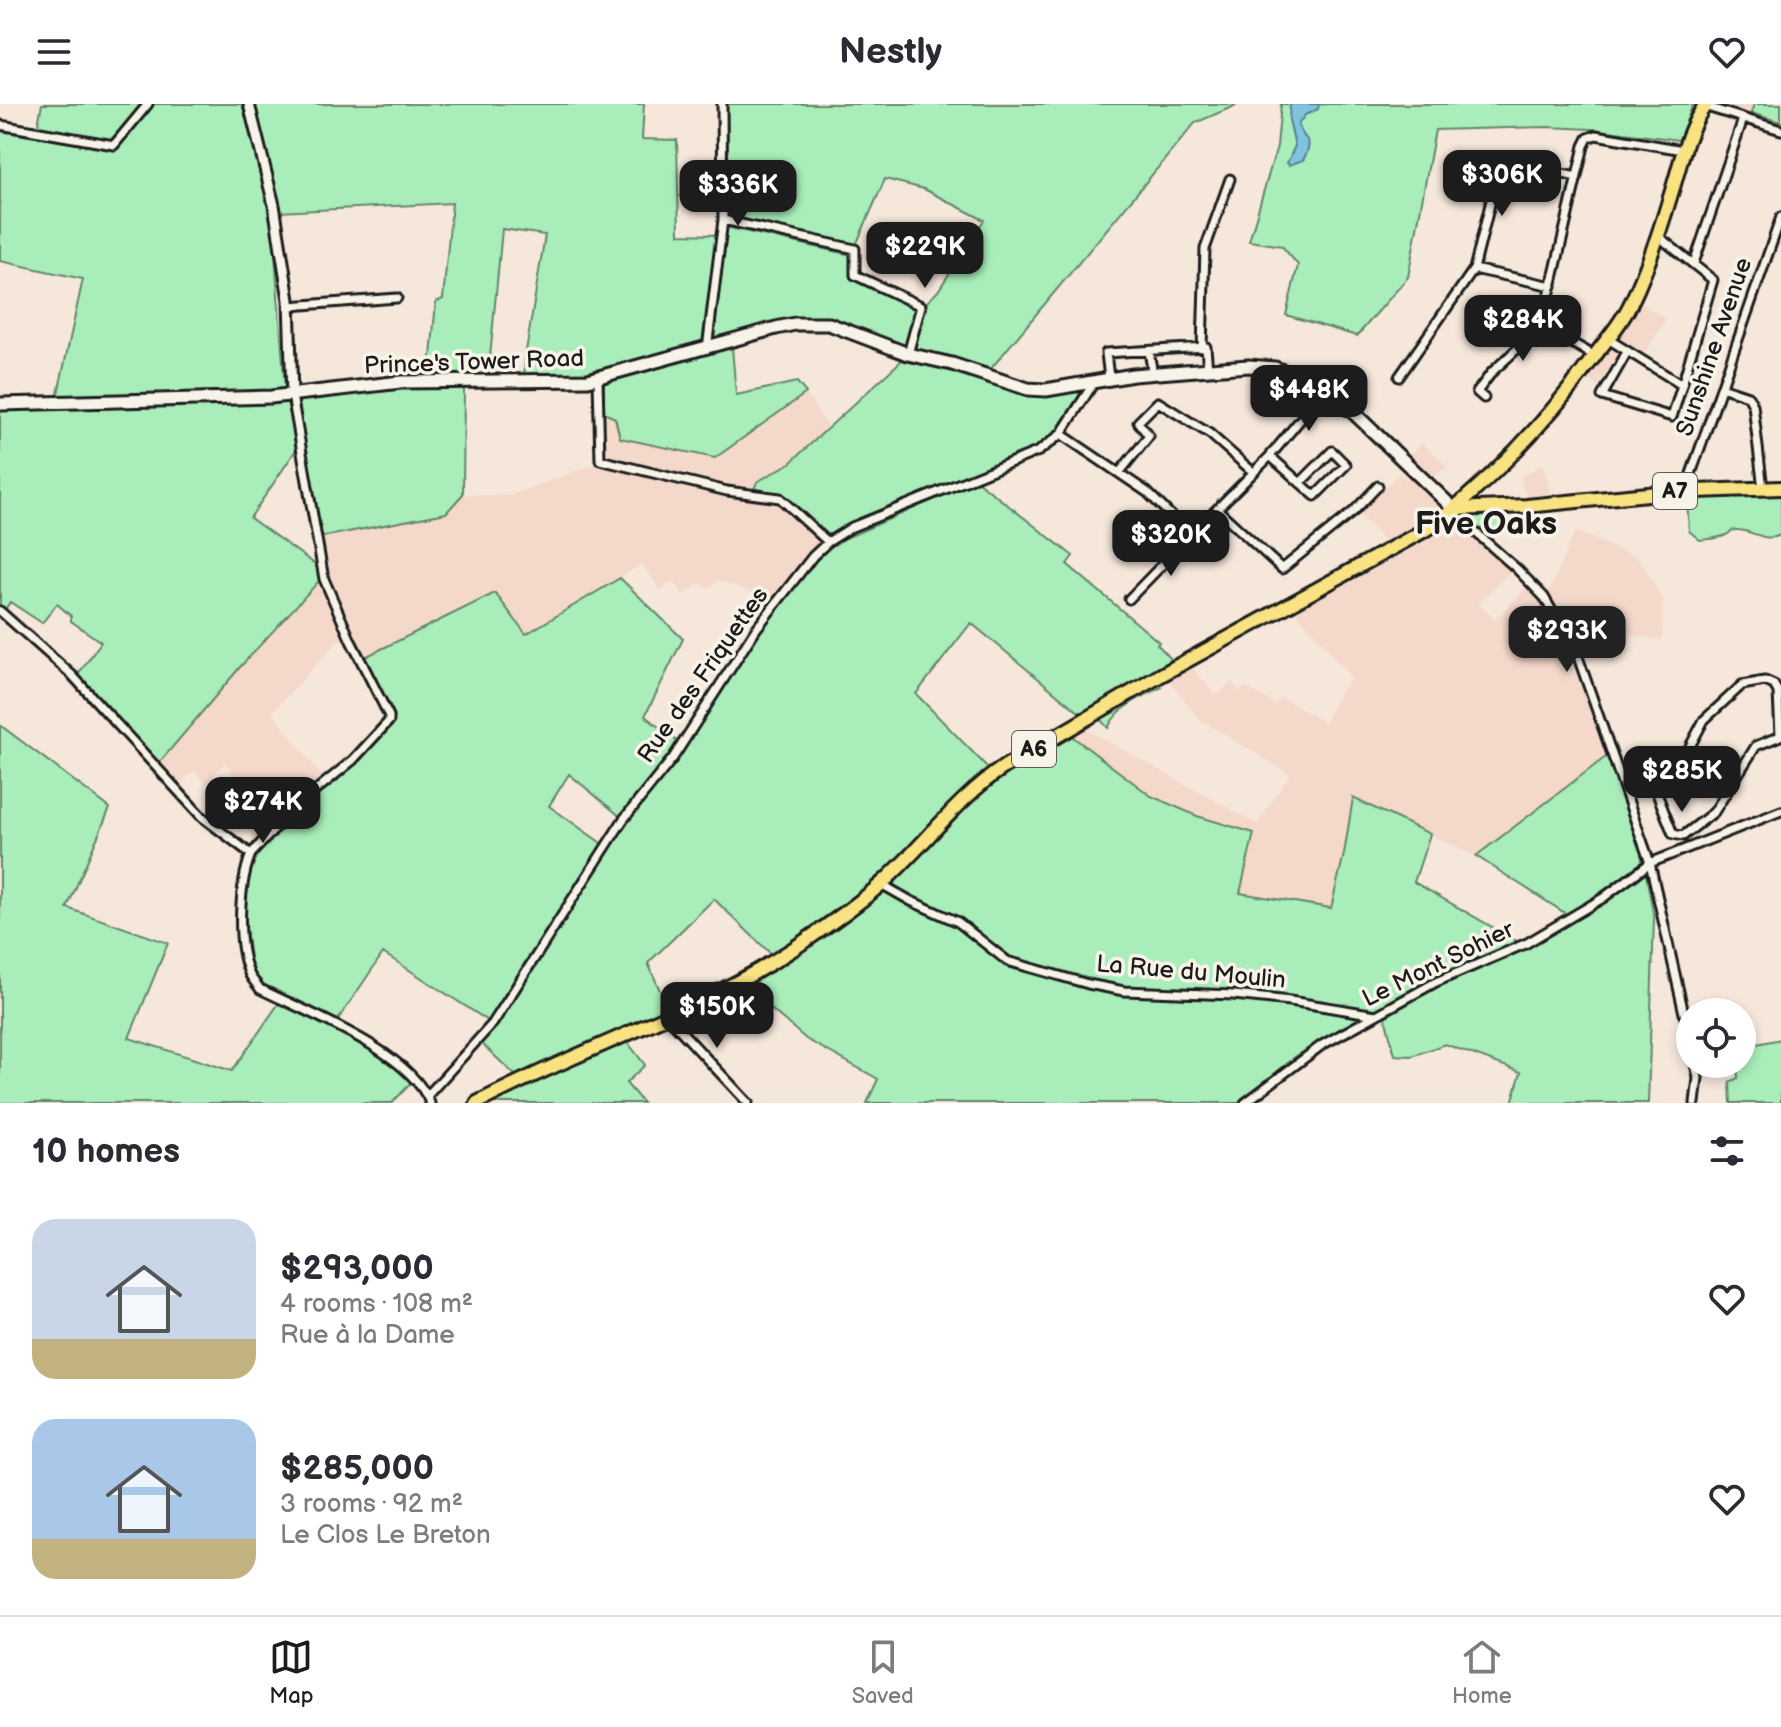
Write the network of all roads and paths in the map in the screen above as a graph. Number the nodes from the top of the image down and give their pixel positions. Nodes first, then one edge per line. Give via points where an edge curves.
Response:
1 (148, 104) edge
2 (249, 104) edge
3 (722, 104) edge
4 (1705, 105) edge
5 (1743, 119) junction
6 (0, 125) edge
7 (1781, 130) edge
8 (1683, 150) junction
9 (1577, 177) junction
10 (1230, 179) dead end
11 (1781, 217) edge
12 (723, 220) junction
13 (1658, 236) junction
14 (1694, 263) junction
15 (1474, 269) junction
16 (1552, 286) junction
17 (397, 298) dead end
18 (289, 306) junction
19 (1542, 326) junction
20 (1608, 339) junction
21 (1202, 348) junction
22 (707, 349) junction
23 (1149, 351) junction
24 (1627, 352) junction
25 (908, 354) junction
26 (1595, 356) junction
27 (1152, 369) dead end
28 (1208, 370) junction
29 (1399, 377) dead end
30 (598, 379) junction
31 (1103, 379) junction
32 (1682, 385) junction
33 (1721, 387) junction
34 (1325, 390) junction
35 (292, 395) junction
36 (1484, 398) dead end
37 (0, 404) edge
38 (1061, 434) junction
39 (1270, 456) junction
40 (1253, 472) junction
41 (1119, 473) junction
42 (1300, 483) junction
43 (1378, 486) dead end
44 (1781, 488) edge
45 (1763, 489) junction
46 (1685, 491) junction
47 (1472, 493) junction
48 (1454, 509) junction
49 (1482, 509) junction
50 (1218, 510) junction
51 (1191, 535) junction
52 (828, 542) junction
53 (1129, 599) dead end
54 (0, 611) edge
55 (1780, 692) edge
56 (1781, 811) edge
57 (251, 854) junction
58 (1650, 863) junction
59 (881, 884) junction
60 (1681, 998) edge
61 (666, 1015) junction
62 (1378, 1016) junction
63 (1698, 1078) edge
64 (428, 1099) edge
65 (477, 1103) edge
66 (748, 1103) edge
67 (1245, 1103) edge
68 (1695, 1103) edge

1 - 6 street via 114,145
2 - 18 street via 274,205
3 - 12 street
4 - 5 street
4 - 8 main road, A6
5 - 7 street
5 - 14 street
8 - 9 street via 1596,135 1584,146
8 - 13 main road, A6
9 - 15 street via 1500,164
9 - 16 street
10 - 21 street via 1205,249
11 - 33 street, Sunshine Avenue
12 - 22 street
12 - 25 street via 855,249 855,275 921,306
13 - 14 street
13 - 20 main road, A6 via 1630,306
14 - 32 street via 1713,280
15 - 16 street
15 - 29 street
16 - 19 street
17 - 18 street
18 - 35 street
19 - 26 street
19 - 36 street via 1492,372 1477,392
20 - 24 street
20 - 26 main road, A6
21 - 23 street
21 - 28 street via 1206,347
22 - 25 main road, Prince's Tower Road via 813,323 851,331
22 - 30 main road, Prince's Tower Road
23 - 27 street
23 - 31 street, Rue des Friquettes via 1106,353
24 - 32 street
24 - 32 street via 1602,396 1672,417
25 - 31 main road, Prince's Tower Road via 1028,389
26 - 47 main road, A6 via 1539,425
28 - 31 main road, Prince's Tower Road
28 - 34 main road, Prince's Tower Road via 1275,368
30 - 35 main road, Prince's Tower Road via 401,382
30 - 52 street via 600,460 727,491 780,498
31 - 38 street, Rue des Friquettes
33 - 45 street via 1748,396 1753,405
33 - 46 street, Sunshine Avenue
34 - 39 street
34 - 48 main road, Prince's Tower Road
35 - 37 main road, Prince's Tower Road
35 - 57 street via 324,579 389,721
38 - 41 street
38 - 52 street, Rue des Friquettes via 1039,451 852,527
39 - 40 street
39 - 42 street
40 - 41 street via 1210,434 1158,402 1138,422 1149,436
40 - 50 street
41 - 51 street
42 - 42 street via 1332,451 1346,465 1315,496
43 - 50 street via 1282,569
44 - 45 main road, A7
45 - 46 main road, A7
46 - 49 main road, A7
47 - 48 main road, A6
47 - 49 main road via 1472,503
48 - 49 main road, A7
48 - 58 street via 1544,597 1572,645
48 - 59 main road, A6 via 1004,767
50 - 51 street
51 - 53 street
52 - 64 street, Rue des Friquettes via 756,629 673,758 623,820 493,1023
54 - 57 street via 72,675 202,817
55 - 55 street via 1780,736 1756,746 1714,812 1683,836 1673,834 1656,791 1678,769 1704,720 1742,685 1765,681
56 - 58 street, Le Mont Sohier
57 - 64 street via 240,899 249,974 260,989 378,1047 416,1080
58 - 60 street
58 - 62 street, Le Mont Sohier via 1552,929 1436,982
59 - 61 main road, A6 via 791,950
59 - 62 street, La Rue du Moulin via 958,922 1007,961 1088,984 1290,1001
61 - 65 main road, A6
61 - 66 street
62 - 67 street, Le Mont Sohier via 1322,1045
63 - 68 street

